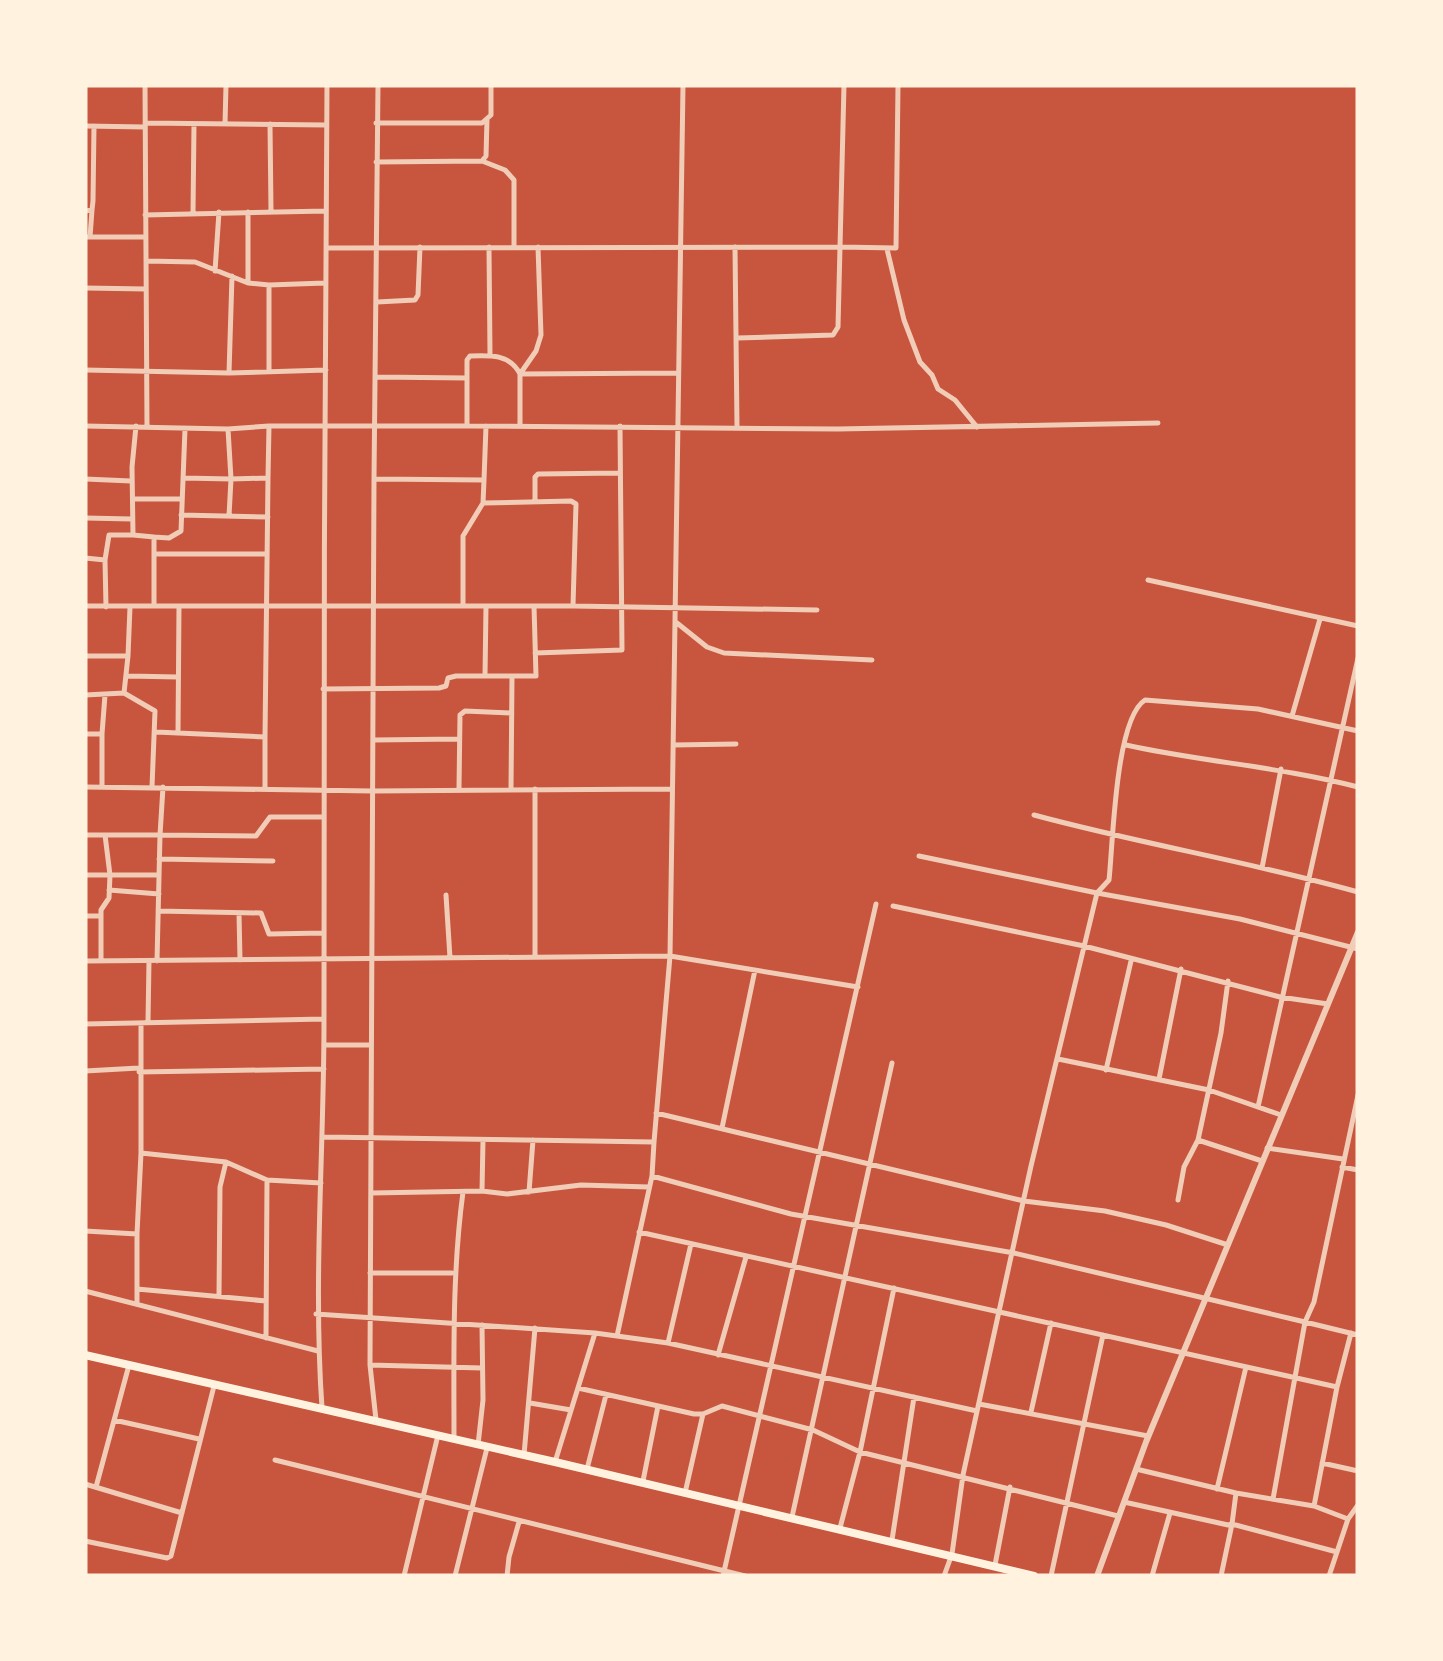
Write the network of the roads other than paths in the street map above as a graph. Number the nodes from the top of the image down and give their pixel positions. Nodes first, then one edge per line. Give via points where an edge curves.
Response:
1 (144, 85) edge
2 (226, 85) edge
3 (327, 85) edge
4 (378, 85) edge
5 (491, 85) edge
6 (682, 85) edge
7 (844, 85) edge
8 (898, 85) edge
9 (488, 119) junction
10 (376, 123) junction
11 (194, 124) junction
12 (226, 124) junction
13 (270, 124) junction
14 (145, 125) junction
15 (326, 125) junction
16 (85, 126) edge
17 (94, 126) junction
18 (482, 161) junction
19 (376, 162) junction
20 (88, 210) edge
21 (326, 210) junction
22 (220, 212) junction
23 (248, 212) junction
24 (271, 212) junction
25 (193, 213) junction
26 (146, 215) junction
27 (146, 237) junction
28 (87, 238) edge
29 (680, 246) junction
30 (377, 247) junction
31 (420, 247) junction
32 (489, 247) junction
33 (514, 247) junction
34 (538, 247) junction
35 (735, 247) junction
36 (840, 247) junction
37 (326, 248) junction
38 (887, 248) junction
39 (146, 262) junction
40 (215, 271) junction
41 (232, 276) junction
42 (248, 283) junction
43 (325, 283) junction
44 (268, 286) junction
45 (85, 288) edge
46 (146, 289) junction
47 (377, 302) junction
48 (736, 338) junction
49 (490, 355) junction
50 (85, 370) edge
51 (326, 370) junction
52 (144, 371) junction
53 (270, 371) junction
54 (228, 372) junction
55 (678, 373) junction
56 (520, 374) junction
57 (376, 377) junction
58 (467, 378) junction
59 (1158, 423) dead end
60 (85, 426) edge
61 (136, 426) junction
62 (147, 426) junction
63 (268, 426) junction
64 (326, 426) junction
65 (374, 426) junction
66 (466, 426) junction
67 (486, 426) junction
68 (520, 426) junction
69 (620, 426) junction
70 (678, 426) junction
71 (737, 426) junction
72 (977, 426) junction
73 (186, 429) junction
74 (228, 429) junction
75 (620, 473) junction
76 (184, 478) junction
77 (268, 478) junction
78 (85, 479) edge
79 (230, 479) junction
80 (374, 479) junction
81 (484, 480) junction
82 (132, 481) junction
83 (133, 499) junction
84 (182, 499) junction
85 (535, 502) junction
86 (483, 503) junction
87 (181, 515) junction
88 (229, 516) junction
89 (268, 517) junction
90 (85, 518) edge
91 (132, 519) junction
92 (133, 535) junction
93 (154, 537) junction
94 (154, 554) junction
95 (267, 554) junction
96 (85, 558) edge
97 (106, 560) junction
98 (1148, 580) dead end
99 (266, 604) junction
100 (325, 605) junction
101 (373, 605) junction
102 (85, 606) edge
103 (154, 606) junction
104 (178, 606) junction
105 (463, 606) junction
106 (486, 606) junction
107 (534, 606) junction
108 (573, 606) junction
109 (106, 607) junction
110 (130, 607) junction
111 (622, 607) junction
112 (675, 607) junction
113 (817, 610) dead end
114 (1320, 618) junction
115 (675, 620) junction
116 (1358, 626) edge
117 (535, 653) junction
118 (85, 656) edge
119 (128, 656) junction
120 (1358, 658) edge
121 (872, 660) dead end
122 (128, 676) junction
123 (485, 676) junction
124 (512, 676) junction
125 (178, 677) junction
126 (323, 689) junction
127 (374, 689) junction
128 (124, 693) junction
129 (85, 695) edge
130 (104, 696) junction
131 (512, 712) junction
132 (1292, 716) junction
133 (1342, 727) junction
134 (1358, 731) edge
135 (156, 732) junction
136 (178, 733) junction
137 (85, 734) edge
138 (102, 734) junction
139 (265, 737) junction
140 (458, 739) junction
141 (374, 740) junction
142 (673, 744) junction
143 (736, 744) dead end
144 (1126, 746) junction
145 (1281, 769) junction
146 (1330, 780) junction
147 (163, 786) junction
148 (85, 787) edge
149 (102, 787) junction
150 (152, 787) junction
151 (1358, 787) edge
152 (672, 788) junction
153 (511, 789) junction
154 (535, 789) junction
155 (265, 790) junction
156 (322, 790) junction
157 (460, 790) junction
158 (373, 791) junction
159 (1034, 815) dead end
160 (322, 816) junction
161 (85, 834) edge
162 (106, 835) junction
163 (160, 835) junction
164 (1112, 836) junction
165 (920, 856) dead end
166 (160, 859) junction
167 (273, 861) dead end
168 (1262, 868) junction
169 (85, 875) edge
170 (110, 875) junction
171 (159, 875) junction
172 (1310, 878) junction
173 (109, 890) junction
174 (1358, 892) edge
175 (159, 894) junction
176 (1096, 894) junction
177 (446, 895) dead end
178 (876, 904) dead end
179 (893, 906) dead end
180 (158, 911) junction
181 (239, 913) junction
182 (85, 916) edge
183 (101, 916) junction
184 (1358, 932) edge
185 (324, 933) junction
186 (1296, 933) junction
187 (1084, 946) junction
188 (1355, 948) edge
189 (670, 956) junction
190 (535, 957) junction
191 (372, 958) junction
192 (450, 958) junction
193 (324, 959) junction
194 (240, 960) junction
195 (1132, 960) junction
196 (100, 961) junction
197 (153, 961) junction
198 (85, 962) edge
199 (755, 970) junction
200 (1181, 970) junction
201 (1228, 981) junction
202 (858, 987) junction
203 (1280, 997) junction
204 (1328, 1004) junction
205 (324, 1019) junction
206 (144, 1023) junction
207 (85, 1024) edge
208 (324, 1044) junction
209 (372, 1045) junction
210 (1058, 1059) junction
211 (892, 1063) dead end
212 (324, 1069) junction
213 (139, 1070) junction
214 (1106, 1070) junction
215 (85, 1071) edge
216 (1159, 1080) junction
217 (1210, 1090) junction
218 (1358, 1095) edge
219 (1258, 1107) junction
220 (1356, 1111) edge
221 (656, 1113) junction
222 (1282, 1115) junction
223 (722, 1129) junction
224 (323, 1138) junction
225 (372, 1138) junction
226 (483, 1140) junction
227 (533, 1140) junction
228 (1198, 1140) junction
229 (654, 1142) junction
230 (1267, 1148) junction
231 (142, 1153) junction
232 (822, 1153) junction
233 (1344, 1159) junction
234 (1262, 1161) junction
235 (226, 1162) junction
236 (871, 1164) junction
237 (1342, 1168) junction
238 (1358, 1170) edge
239 (652, 1176) junction
240 (267, 1180) junction
241 (321, 1183) junction
242 (650, 1187) junction
243 (482, 1191) junction
244 (462, 1192) junction
245 (530, 1192) junction
246 (371, 1194) junction
247 (1024, 1200) junction
248 (1178, 1200) dead end
249 (808, 1214) junction
250 (858, 1224) junction
251 (85, 1231) edge
252 (639, 1232) junction
253 (137, 1234) junction
254 (691, 1243) junction
255 (1228, 1245) junction
256 (1014, 1254) junction
257 (746, 1256) junction
258 (795, 1266) junction
259 (370, 1273) junction
260 (454, 1273) junction
261 (846, 1278) junction
262 (894, 1288) junction
263 (137, 1289) junction
264 (85, 1291) edge
265 (218, 1296) junction
266 (1207, 1297) junction
267 (266, 1301) junction
268 (137, 1304) junction
269 (1000, 1313) junction
270 (316, 1314) junction
271 (370, 1317) junction
272 (452, 1322) junction
273 (1305, 1322) junction
274 (1052, 1323) junction
275 (482, 1325) junction
276 (535, 1328) junction
277 (595, 1332) junction
278 (1354, 1334) edge
279 (1103, 1335) junction
280 (616, 1336) junction
281 (266, 1338) junction
282 (668, 1344) junction
283 (318, 1352) junction
284 (1184, 1353) junction
285 (85, 1355) edge
286 (718, 1355) junction
287 (370, 1364) junction
288 (129, 1366) junction
289 (771, 1367) junction
290 (1246, 1367) junction
291 (454, 1368) junction
292 (482, 1368) junction
293 (824, 1378) junction
294 (1293, 1378) junction
295 (214, 1386) junction
296 (578, 1388) junction
297 (1337, 1388) junction
298 (873, 1389) junction
299 (606, 1394) junction
300 (914, 1397) junction
301 (530, 1403) junction
302 (658, 1406) junction
303 (322, 1408) junction
304 (978, 1408) junction
305 (571, 1410) junction
306 (1031, 1412) junction
307 (703, 1414) junction
308 (758, 1417) junction
309 (114, 1420) junction
310 (376, 1420) junction
311 (1082, 1424) junction
312 (813, 1430) junction
313 (438, 1435) junction
314 (1149, 1436) junction
315 (201, 1439) junction
316 (454, 1439) junction
317 (483, 1446) junction
318 (860, 1452) junction
319 (524, 1454) junction
320 (274, 1460) dead end
321 (555, 1462) junction
322 (906, 1462) junction
323 (1322, 1463) junction
324 (1136, 1469) junction
325 (586, 1470) junction
326 (1358, 1470) edge
327 (963, 1476) junction
328 (642, 1483) junction
329 (85, 1484) edge
330 (96, 1487) junction
331 (1010, 1488) junction
332 (1217, 1488) junction
333 (1236, 1493) junction
334 (686, 1494) junction
335 (423, 1496) junction
336 (1273, 1500) junction
337 (1124, 1502) junction
338 (1064, 1504) junction
339 (1358, 1505) edge
340 (742, 1506) junction
341 (1314, 1506) junction
342 (471, 1509) junction
343 (1170, 1512) junction
344 (182, 1513) junction
345 (1118, 1516) junction
346 (792, 1517) junction
347 (1348, 1518) junction
348 (519, 1522) junction
349 (1232, 1524) junction
350 (840, 1528) junction
351 (892, 1540) junction
352 (85, 1542) edge
353 (1337, 1552) junction
354 (952, 1554) junction
355 (995, 1566) junction
356 (724, 1573) edge
357 (404, 1576) edge
358 (454, 1576) edge
359 (507, 1576) edge
360 (744, 1576) edge
361 (944, 1576) edge
362 (1034, 1576) edge
363 (1051, 1576) edge
364 (1097, 1576) edge
365 (1152, 1576) edge
366 (1221, 1576) edge
367 (1328, 1576) edge

1 - 14 street
2 - 12 street
3 - 15 street
4 - 10 street
5 - 9 street
6 - 29 street
7 - 36 street
8 - 38 street via 896,248
9 - 10 street
9 - 18 street
10 - 19 street
11 - 12 street
11 - 14 street
11 - 25 street
12 - 13 street
13 - 15 street
13 - 24 street
14 - 17 street
14 - 26 street
15 - 21 street
16 - 17 street
17 - 20 street
18 - 19 street
18 - 33 street via 514,180
19 - 30 street
20 - 28 street
21 - 24 street
21 - 37 street
22 - 23 street
22 - 25 street
22 - 40 street
23 - 24 street
23 - 42 street
25 - 26 street
26 - 27 street
27 - 28 street
27 - 39 street
29 - 34 street
29 - 35 street
29 - 55 street
30 - 31 street
30 - 37 street
30 - 47 street
31 - 32 street
31 - 47 street via 415,300
32 - 33 street
32 - 49 street
33 - 34 street
34 - 56 street via 541,335
35 - 36 street
35 - 48 street
36 - 38 street
36 - 48 street via 836,332
37 - 43 street
38 - 72 street via 920,362
39 - 40 street via 195,262
39 - 46 street
40 - 41 street
41 - 42 street
41 - 54 street
42 - 44 street
43 - 44 street
43 - 51 street
44 - 53 street
45 - 46 street
46 - 52 street
47 - 57 street
48 - 71 street
49 - 56 street via 514,363
49 - 58 street via 468,357
50 - 52 street
51 - 53 street
51 - 64 street
52 - 54 street
52 - 62 street
53 - 54 street
55 - 56 street
55 - 70 street
56 - 68 street
57 - 58 street
57 - 65 street
58 - 66 street
59 - 72 street
60 - 61 street
61 - 62 street
61 - 82 street
62 - 73 street
63 - 64 street
63 - 74 street
63 - 77 street
64 - 65 street
64 - 100 street
65 - 66 street
65 - 80 street
66 - 67 street
67 - 68 street
67 - 81 street
68 - 69 street
69 - 70 street
69 - 75 street
70 - 71 street
70 - 112 street
71 - 72 street
73 - 74 street
73 - 76 street
74 - 79 street
75 - 85 street via 538,474
75 - 111 street
76 - 79 street
76 - 84 street
77 - 79 street
77 - 89 street
78 - 82 street
79 - 88 street
80 - 81 street
80 - 101 street
81 - 86 street
82 - 83 street
83 - 84 street
83 - 91 street
84 - 87 street
85 - 86 street
85 - 108 street via 577,506
86 - 105 street via 463,536
87 - 88 street
87 - 93 street via 176,536
88 - 89 street
89 - 95 street
90 - 91 street
91 - 92 street
92 - 93 street
92 - 97 street via 109,535
93 - 94 street
94 - 95 street
94 - 103 street
95 - 99 street
96 - 97 street
97 - 109 street
98 - 114 street
99 - 100 street
99 - 104 street
99 - 139 street
100 - 101 street
100 - 126 street
101 - 105 street
101 - 127 street
102 - 109 street
103 - 104 street
103 - 110 street
104 - 125 street
105 - 106 street
106 - 107 street
106 - 123 street
107 - 108 street
107 - 117 street
108 - 111 street
109 - 110 street
110 - 119 street
111 - 112 street
111 - 117 street via 622,650
112 - 113 street
112 - 115 street
114 - 116 street
114 - 132 street
115 - 121 street via 724,653
115 - 142 street
117 - 124 street via 536,676
118 - 119 street
119 - 122 street
120 - 133 street
122 - 125 street
122 - 128 street
123 - 124 street
123 - 127 street via 448,678 439,688
124 - 131 street
125 - 136 street
126 - 127 street
126 - 156 street
127 - 141 street
128 - 130 street
128 - 135 street via 155,712
129 - 130 street
130 - 138 street
131 - 140 street via 465,711
131 - 153 street
132 - 133 street
132 - 144 street via 1145,700 1136,708
133 - 134 street
133 - 146 street
135 - 136 street
135 - 150 street
136 - 139 street
137 - 138 street
138 - 149 street
139 - 155 street
140 - 141 street
140 - 157 street
141 - 158 street
142 - 143 street
142 - 152 street
144 - 145 street
144 - 164 street
145 - 146 street
145 - 168 street
146 - 151 street
146 - 172 street
147 - 150 street
147 - 155 street
147 - 163 street
148 - 149 street
149 - 150 street
152 - 154 street
152 - 189 street
153 - 154 street
153 - 157 street
154 - 190 street
155 - 156 street
156 - 158 street
156 - 160 street
157 - 158 street
158 - 191 street
159 - 164 street
160 - 163 street via 270,817 256,836
160 - 185 street
161 - 162 street
162 - 163 street
162 - 170 street
163 - 166 street
164 - 168 street
164 - 176 street via 1109,880
165 - 176 street
166 - 167 street
166 - 171 street
168 - 172 street
169 - 170 street
170 - 171 street
170 - 173 street
171 - 175 street
172 - 174 street
172 - 186 street
173 - 175 street
173 - 183 street
175 - 180 street
176 - 186 street
176 - 187 street
177 - 192 street
178 - 202 street
179 - 187 street
180 - 181 street
180 - 197 street
181 - 185 street via 264,915 269,934
181 - 194 street
182 - 183 street
183 - 196 street
184 - 188 street
185 - 193 street
186 - 188 street
186 - 203 street
187 - 195 street
187 - 210 street
188 - 204 street
189 - 190 street
189 - 199 street
189 - 221 street
190 - 192 street
191 - 192 street
191 - 193 street
191 - 209 street
193 - 194 street
193 - 205 street
194 - 197 street
195 - 200 street
195 - 214 street
196 - 197 street
196 - 198 street
197 - 206 street
199 - 202 street
199 - 223 street
200 - 201 street
200 - 216 street
201 - 203 street
201 - 217 street
202 - 232 street
203 - 204 street
203 - 219 street
204 - 222 street
205 - 206 street
205 - 208 street
206 - 207 street
206 - 213 street
208 - 209 street
208 - 212 street
209 - 225 street
210 - 214 street
210 - 247 street
211 - 236 street
212 - 213 street
212 - 224 street
213 - 215 street
213 - 231 street
214 - 216 street
216 - 217 street
217 - 219 street
217 - 228 street
218 - 220 street
219 - 222 street
220 - 233 street
221 - 223 street
221 - 229 street
222 - 230 street
223 - 232 street
224 - 225 street
224 - 241 street
225 - 226 street
225 - 246 street
226 - 227 street
226 - 243 street
227 - 229 street
227 - 245 street
228 - 234 street
228 - 248 street via 1184,1166
229 - 239 street
230 - 233 street
230 - 234 street
231 - 235 street
231 - 253 street
232 - 236 street
232 - 249 street
233 - 237 street
234 - 255 street
235 - 240 street
235 - 265 street
236 - 247 street
236 - 250 street
237 - 238 street
237 - 273 street
239 - 242 street
239 - 249 street
240 - 241 street
240 - 267 street
241 - 270 street
242 - 245 street
242 - 252 street
243 - 244 street
243 - 245 street
244 - 246 street
244 - 260 street
246 - 259 street
247 - 255 street via 1166,1224
247 - 256 street
249 - 250 street
249 - 258 street
250 - 256 street
250 - 261 street
251 - 253 street
252 - 254 street
252 - 280 street
253 - 263 street
254 - 257 street
254 - 282 street
255 - 266 street
256 - 266 street
256 - 269 street
257 - 258 street
257 - 286 street
258 - 261 street
258 - 289 street
259 - 260 street
259 - 271 street
260 - 272 street
261 - 262 street
261 - 293 street
262 - 269 street
262 - 298 street
263 - 265 street
263 - 268 street
264 - 268 street
265 - 267 street
266 - 273 street
266 - 284 street
267 - 281 street
268 - 281 street
269 - 274 street
269 - 304 street
270 - 271 street
270 - 283 street
271 - 272 street
271 - 287 street
272 - 275 street
272 - 291 street
273 - 278 street
273 - 294 street
274 - 279 street
274 - 306 street
275 - 276 street
275 - 292 street
276 - 277 street
276 - 301 street
277 - 280 street
277 - 296 street
278 - 297 street
279 - 284 street
279 - 311 street
280 - 282 street
281 - 283 street
282 - 286 street
283 - 303 street
284 - 290 street
284 - 314 street
285 - 288 main road
286 - 289 street
287 - 291 street
287 - 310 street
288 - 295 main road
288 - 309 street
289 - 293 street
289 - 308 street
290 - 294 street
290 - 332 street
291 - 292 street
291 - 316 street
292 - 317 street
293 - 298 street
293 - 312 street
294 - 297 street
294 - 336 street
295 - 303 main road
295 - 315 street
296 - 299 street
296 - 305 street
297 - 323 street
298 - 300 street
298 - 318 street
299 - 302 street
299 - 325 street
300 - 304 street
300 - 322 street
301 - 305 street
301 - 319 street
302 - 307 street
302 - 328 street
303 - 310 main road
304 - 306 street
304 - 327 street
305 - 321 street
306 - 311 street
307 - 308 street via 722,1406
307 - 334 street
308 - 312 street
308 - 340 street
309 - 315 street
309 - 330 street
310 - 313 main road
311 - 314 street
311 - 338 street
312 - 318 street
312 - 346 street
313 - 316 main road
313 - 335 street
314 - 324 street
315 - 344 street
316 - 317 main road
317 - 319 main road
317 - 342 street
318 - 322 street
318 - 350 street
319 - 321 main road
320 - 335 street
321 - 325 main road
322 - 327 street
322 - 351 street
323 - 326 street
323 - 341 street
324 - 332 street
324 - 337 street
325 - 328 main road
327 - 331 street
327 - 354 street
328 - 334 main road
329 - 330 street
330 - 344 street
331 - 338 street
331 - 355 street
332 - 333 street
333 - 336 street
333 - 349 street
334 - 340 main road
335 - 342 street
335 - 357 street
336 - 341 street
337 - 343 street
337 - 345 street
338 - 345 street
338 - 363 street
339 - 347 street
340 - 346 main road
340 - 356 street
341 - 347 street
342 - 348 street
342 - 358 street
343 - 349 street
343 - 365 street
344 - 352 street via 169,1558
345 - 364 street
346 - 350 main road
347 - 353 street
348 - 356 street
348 - 359 street
349 - 353 street
349 - 366 street
350 - 351 main road
351 - 354 main road
353 - 367 street
354 - 355 main road
354 - 361 street
355 - 362 main road
356 - 360 street

